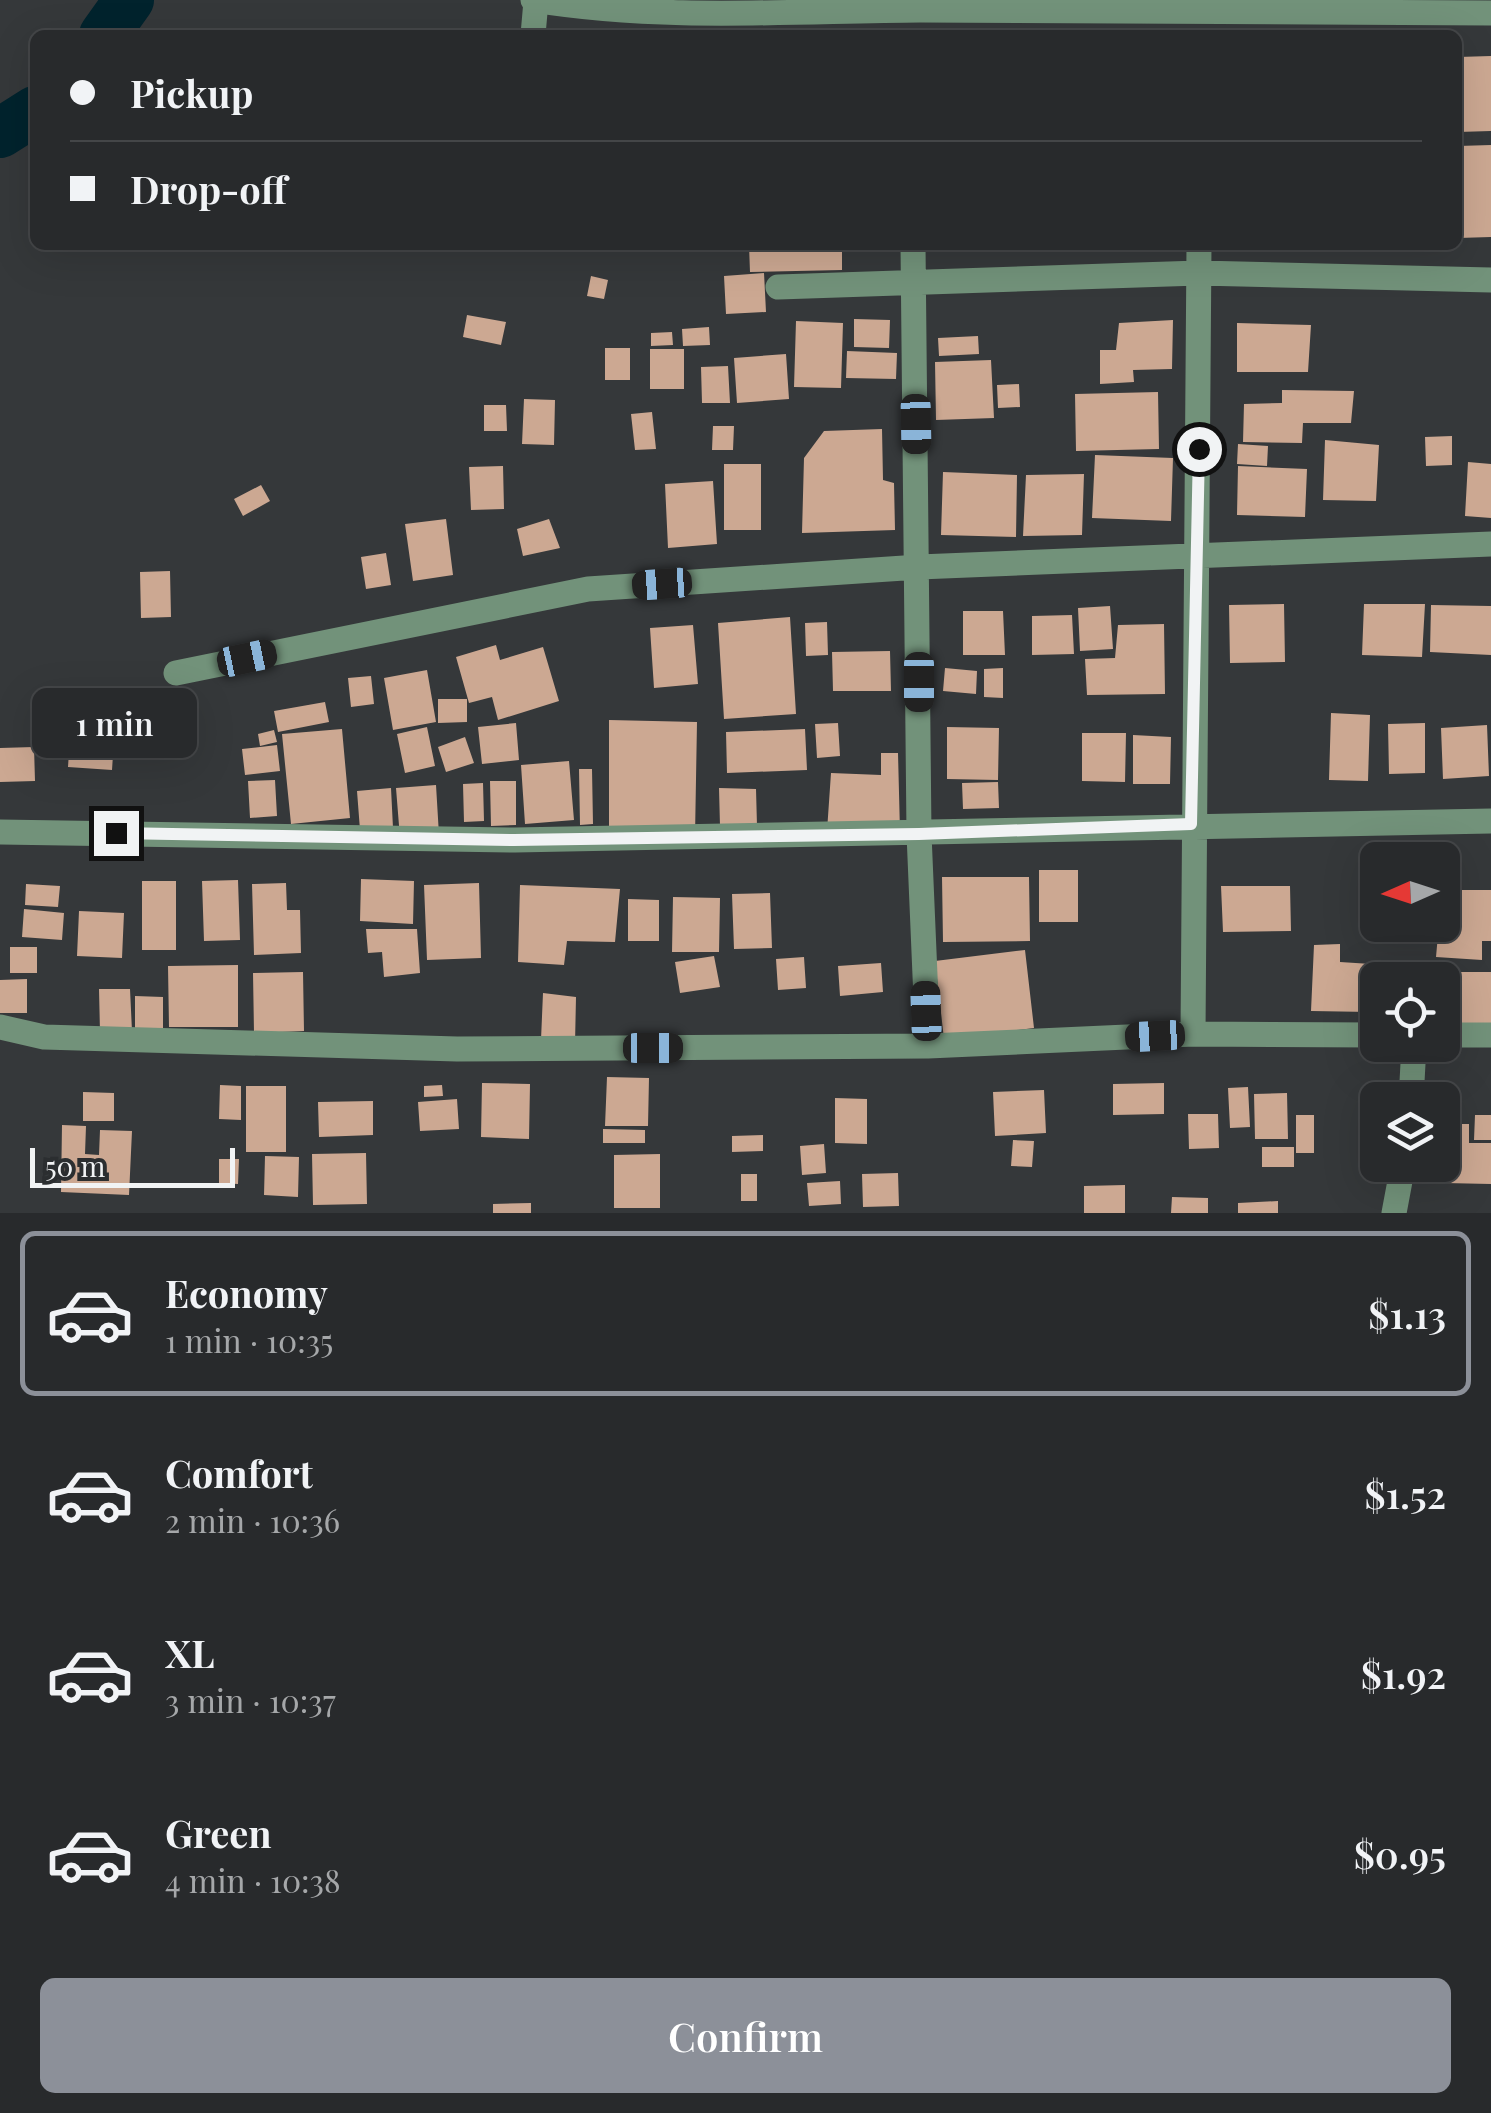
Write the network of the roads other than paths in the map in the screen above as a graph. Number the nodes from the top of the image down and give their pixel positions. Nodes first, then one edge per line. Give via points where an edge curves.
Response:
1 (534, 0) edge
2 (1491, 13) edge
3 (1197, 15) edge
4 (918, 23) edge
5 (533, 30) edge
6 (913, 250) edge
7 (1199, 250) edge
8 (1199, 273) junction
9 (1491, 280) edge
10 (912, 282) junction
11 (778, 287) dead end
12 (1491, 544) edge
13 (1200, 555) junction
14 (919, 568) junction
15 (176, 674) dead end
16 (1491, 821) edge
17 (1191, 824) junction
18 (0, 832) edge
19 (919, 834) junction
20 (0, 1026) edge
21 (1193, 1034) junction
22 (1360, 1034) edge
23 (1460, 1035) edge
24 (1491, 1035) edge
25 (928, 1046) junction
26 (1400, 1182) edge
27 (1394, 1213) edge

1 - 4 street via 620,12
1 - 5 street
2 - 3 street
3 - 4 street
6 - 10 street
7 - 8 street
8 - 9 street
8 - 10 street
8 - 13 street
10 - 11 street
10 - 14 street
12 - 13 street
13 - 14 street
13 - 17 street
14 - 15 street via 588,589
14 - 19 street
16 - 17 street
17 - 19 street
17 - 21 street
18 - 19 street via 514,840
19 - 25 street
20 - 25 street via 44,1037 457,1049
21 - 22 street
21 - 25 street
23 - 24 street
26 - 27 street

